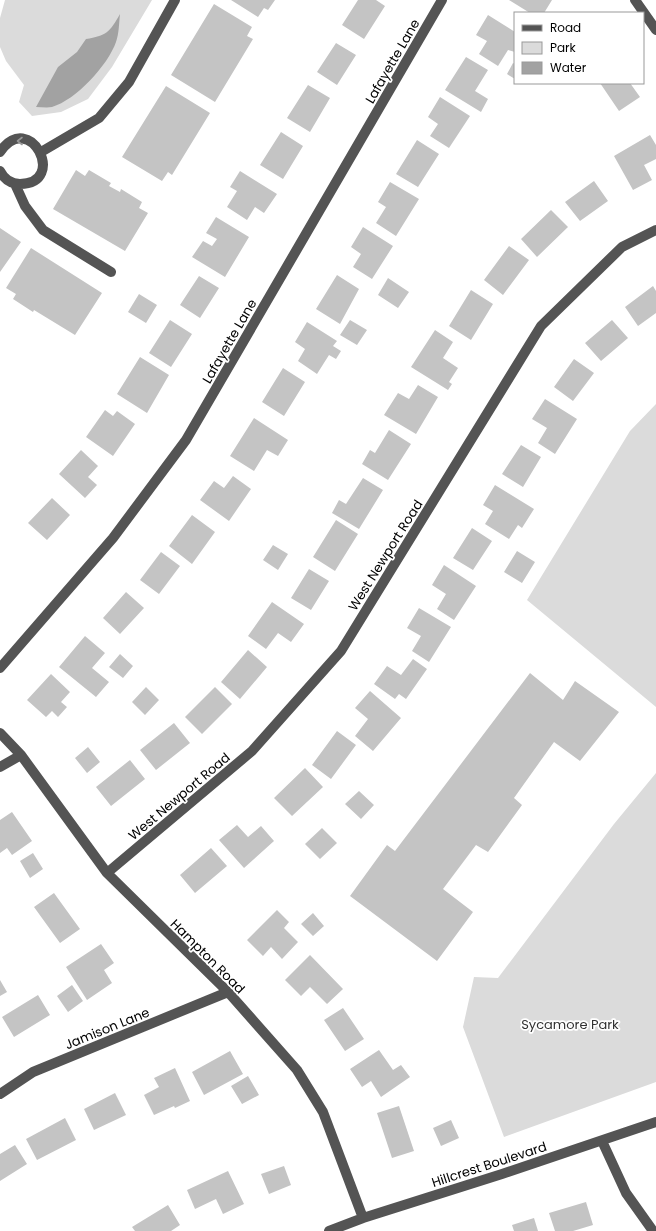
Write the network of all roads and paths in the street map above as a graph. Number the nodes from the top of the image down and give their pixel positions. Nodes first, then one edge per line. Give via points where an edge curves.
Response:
1 (175, 0) edge
2 (442, 0) edge
3 (635, 0) edge
4 (643, 12) edge
5 (644, 13) edge
6 (656, 30) edge
7 (0, 152) edge
8 (41, 152) junction
9 (0, 171) edge
10 (15, 184) junction
11 (656, 230) edge
12 (111, 272) dead end
13 (0, 668) edge
14 (0, 733) edge
15 (21, 755) junction
16 (0, 767) edge
17 (108, 873) junction
18 (228, 992) junction
19 (0, 1094) edge
20 (656, 1122) edge
21 (602, 1141) junction
22 (362, 1218) junction
23 (329, 1231) edge
24 (653, 1231) edge

1 - 8 street via 129,82 99,118
2 - 13 street, Lafayette Lane via 186,440 113,538
3 - 4 street
5 - 6 street
8 -> 7 street via 24,139 11,142
8 - 10 street via 43,159 39,174 26,184
9 - 10 street
10 - 12 street via 25,206 43,230
11 - 17 street, West Newport Road via 622,247 541,326 341,651 252,751
14 - 15 street, Hampton Road
15 - 16 street
15 - 17 street, Hampton Road
17 - 18 street, Hampton Road
18 - 19 street, Jamison Lane via 33,1072
18 - 22 street, Hampton Road via 297,1070 319,1106
20 - 21 street, Hillcrest Boulevard
21 - 22 street, Hillcrest Boulevard
21 - 24 street via 626,1192
22 - 23 street, Hillcrest Boulevard

